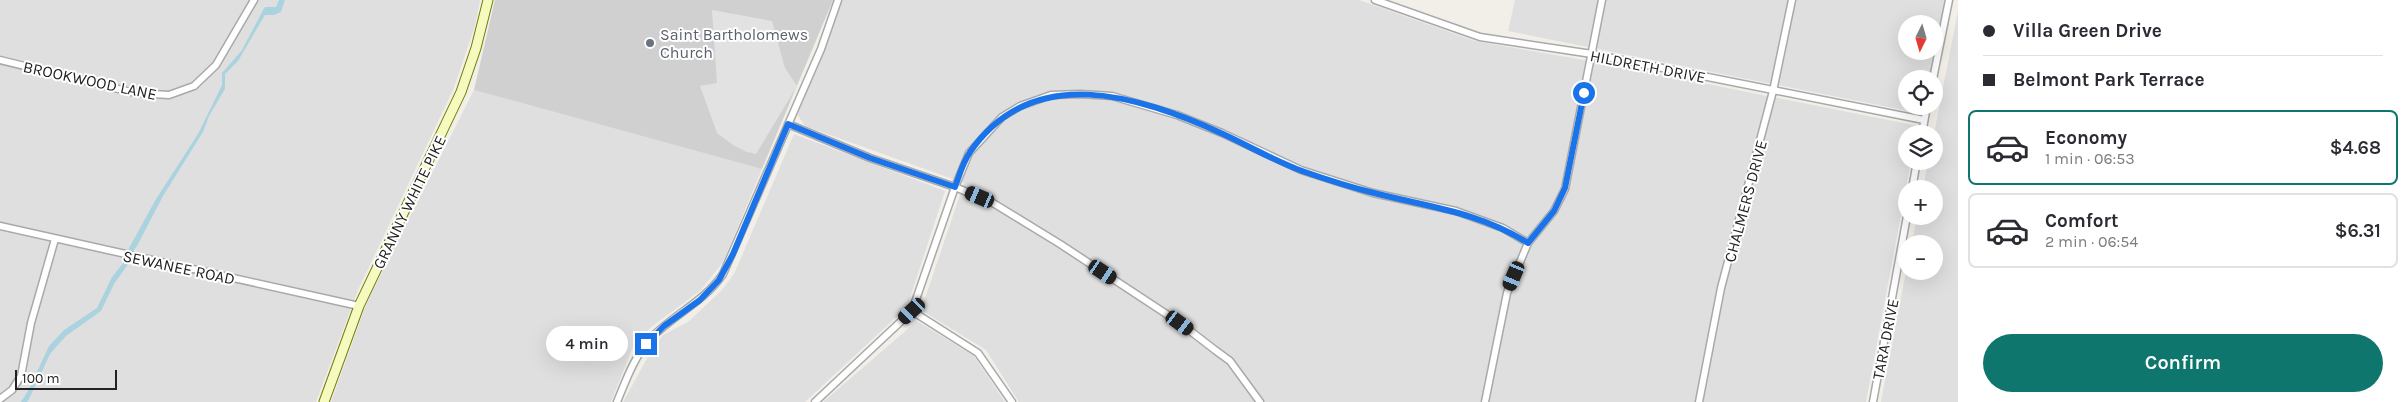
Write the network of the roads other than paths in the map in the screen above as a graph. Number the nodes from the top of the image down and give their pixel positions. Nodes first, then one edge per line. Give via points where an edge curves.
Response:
1 (254, 0) edge
2 (488, 0) edge
3 (838, 0) edge
4 (1375, 0) edge
5 (1602, 0) edge
6 (1792, 0) edge
7 (1949, 0) edge
8 (1592, 54) junction
9 (0, 60) edge
10 (1935, 70) edge
11 (1773, 91) junction
12 (1925, 115) edge
13 (1924, 120) junction
14 (788, 124) junction
15 (1923, 125) edge
16 (955, 187) junction
17 (1906, 225) edge
18 (0, 226) edge
19 (54, 239) junction
20 (1528, 243) junction
21 (359, 306) junction
22 (912, 311) junction
23 (0, 399) edge
24 (324, 402) edge
25 (618, 402) edge
26 (815, 402) edge
27 (1012, 402) edge
28 (1260, 402) edge
29 (1485, 402) edge
30 (1699, 402) edge
31 (1873, 402) edge

1 - 9 street, BROOKWOOD LANE via 216,65 194,86 169,95 135,92
2 - 21 main road, GRANNY WHITE PIKE via 462,92
3 - 14 street via 821,49
4 - 8 street, HILDRETH DRIVE via 1480,37
5 - 8 street
6 - 11 street, CHALMERS DRIVE
7 - 10 street
8 - 11 street, HILDRETH DRIVE
8 - 20 street via 1565,188 1554,211
11 - 13 street, HILDRETH DRIVE
11 - 30 street, CHALMERS DRIVE via 1721,288
12 - 13 street
13 - 15 street
14 - 16 street via 870,158
14 - 25 street via 723,274 700,300 651,338 633,365
16 - 20 street via 969,153 993,125 1020,106 1051,95 1112,96 1182,117 1301,170 1372,193 1456,212 1503,228
16 - 22 street
16 - 28 street via 993,203 1180,323 1230,361
17 - 31 street, TARA DRIVE
18 - 19 street, SEWANEE ROAD
19 - 21 street, SEWANEE ROAD
19 - 23 street via 18,382
20 - 29 street via 1507,293
21 - 24 main road, GRANNY WHITE PIKE
22 - 26 street
22 - 27 street via 978,353

